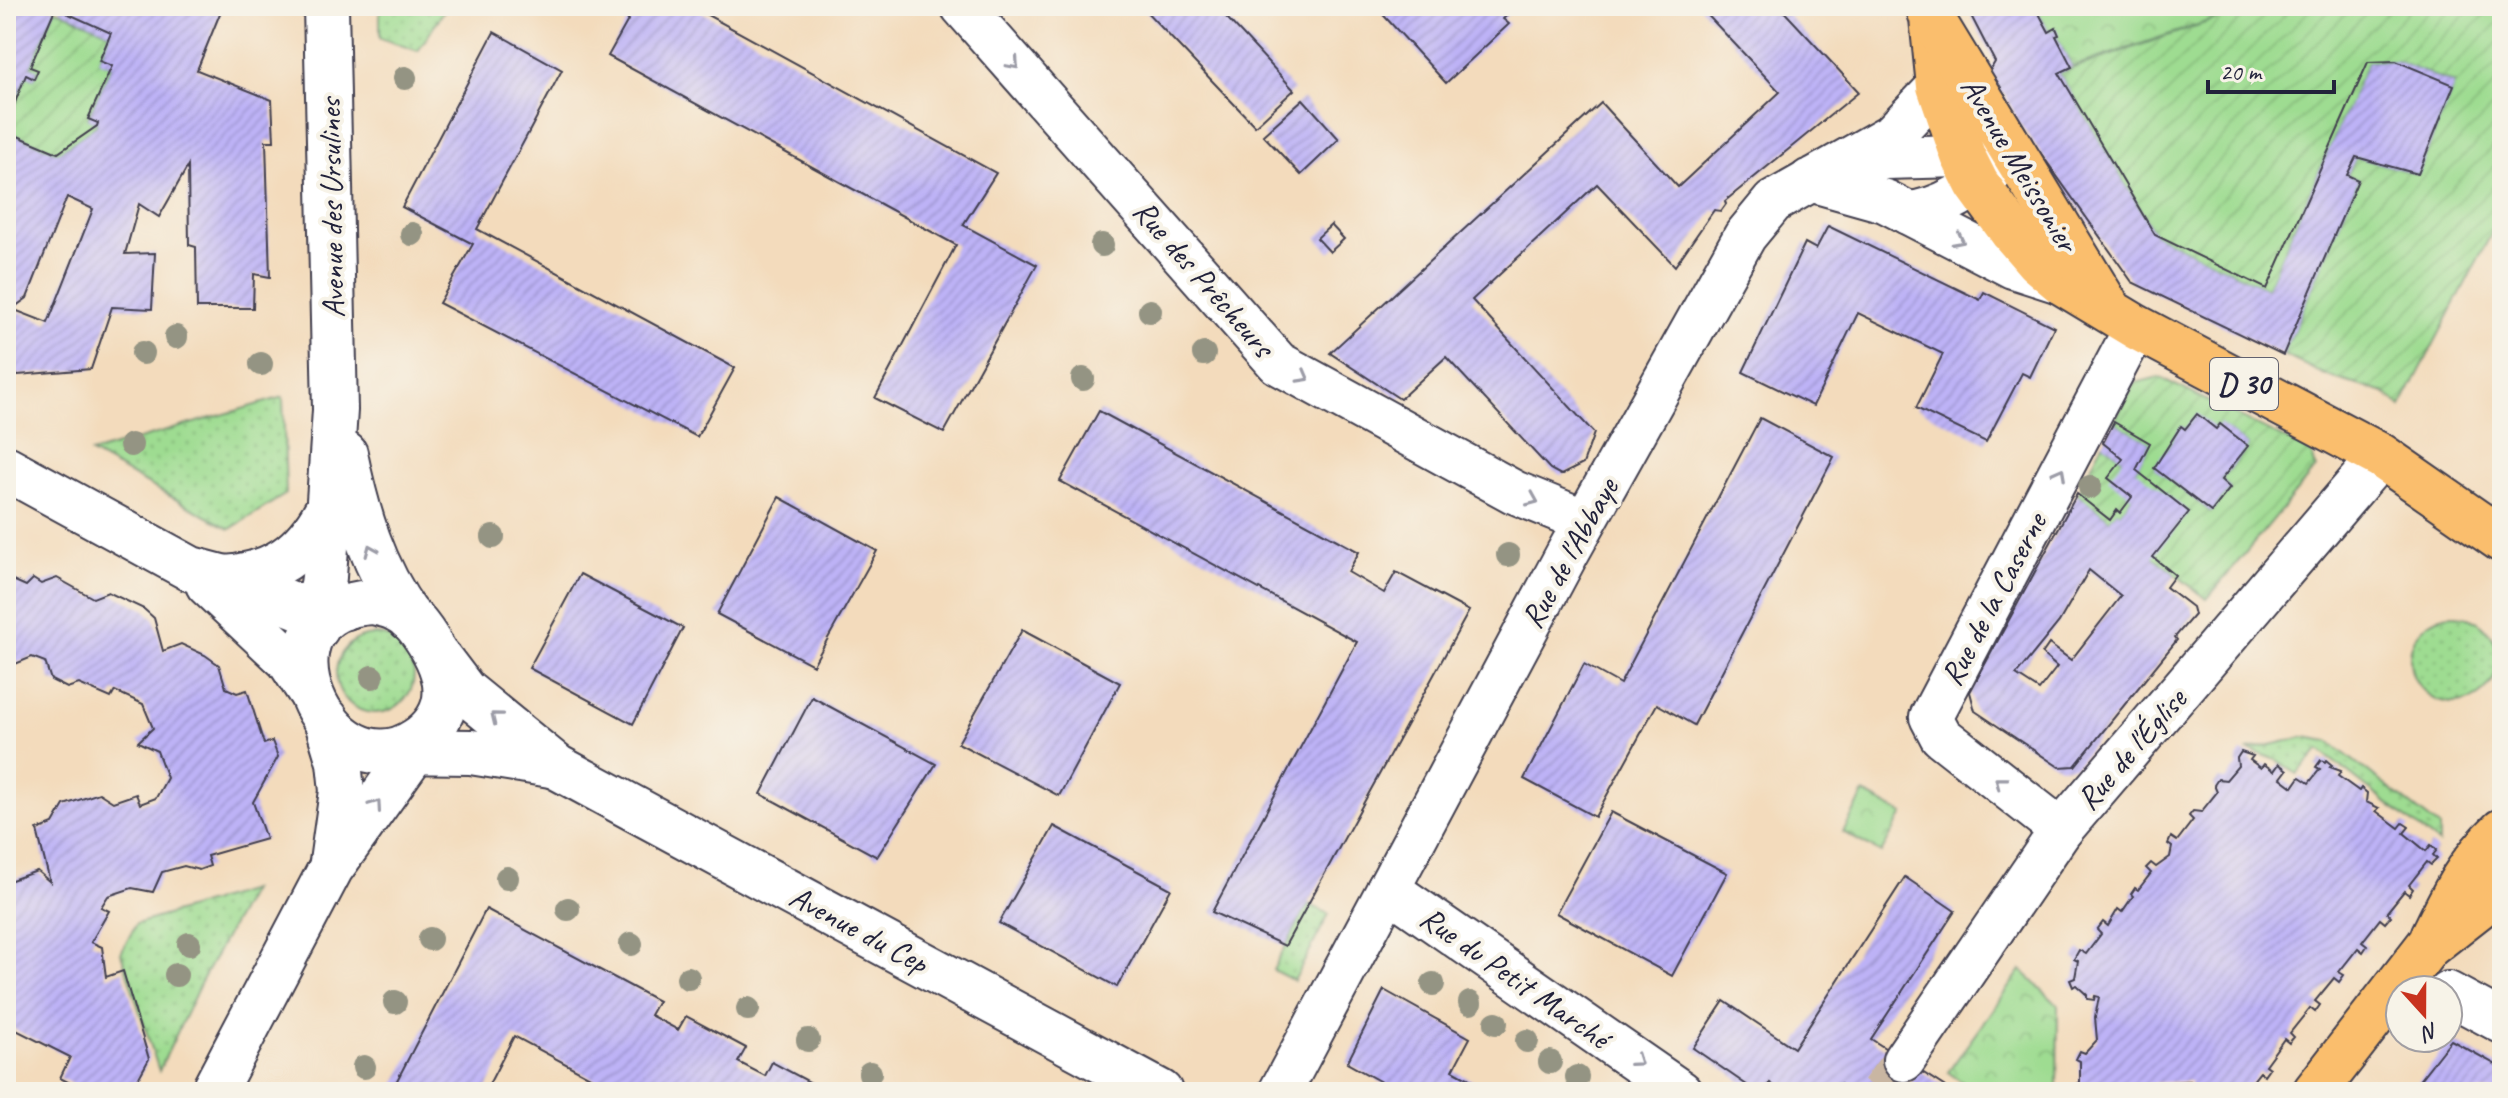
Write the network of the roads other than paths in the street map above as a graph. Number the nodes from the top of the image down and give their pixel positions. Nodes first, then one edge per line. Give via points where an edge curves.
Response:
1 (326, 6) edge
2 (962, 6) edge
3 (1930, 12) edge
4 (1939, 86) junction
5 (2015, 154) junction
6 (1970, 170) junction
7 (1810, 180) junction
8 (1908, 213) junction
9 (2063, 283) junction
10 (2122, 318) junction
11 (335, 410) junction
12 (2381, 456) junction
13 (6, 468) edge
14 (327, 510) junction
15 (1585, 521) junction
16 (2502, 540) edge
17 (208, 574) junction
18 (328, 615) junction
19 (409, 618) junction
20 (439, 658) junction
21 (317, 704) junction
22 (410, 743) junction
23 (557, 767) junction
24 (2061, 830) junction
25 (2502, 831) edge
26 (331, 868) junction
27 (2502, 888) edge
28 (1388, 889) junction
29 (2426, 970) edge
30 (2464, 1002) edge
31 (2502, 1022) edge
32 (1904, 1060) tunnel mouth
33 (213, 1092) edge
34 (1160, 1092) edge
35 (1280, 1092) edge
36 (1681, 1092) edge
37 (2315, 1092) edge

1 - 11 street, Avenue des Ursulines
2 -> 15 street, Rue des Prêcheurs via 1278,363 1514,492
3 - 4 main road, D 30
3 - 5 main road, Avenue Meissonier / D 30
4 - 6 main road, Avenue Meissonier / D 30
4 - 7 street, Rue de l'Abbaye via 1893,134
5 - 6 street
5 - 10 main road, Avenue Meissonier / D 30
6 - 7 street via 1885,158
6 - 8 street via 1945,205
6 - 9 main road, Avenue Meissonier / D 30 via 2012,232
7 - 8 street via 1885,201
7 - 15 street, Rue de l'Abbaye via 1773,202 1745,236
8 -> 9 street via 2013,267
9 - 10 main road, Avenue Meissonier / D 30
10 - 12 main road, Avenue Meissonier / D 30
24 -> 10 street, Rue de la Caserne via 1941,736 1931,717
11 - 14 street, Avenue des Ursulines
19 -> 11 street, Avenue des Ursulines via 366,536
12 - 16 main road, Avenue Meissonier / D 30
12 - 24 street, Rue de l'Église
13 - 17 street
14 - 17 street via 317,528 277,565 248,576
14 - 18 street, Avenue des Ursulines
15 - 28 street, Rue de l'Abbaye
17 - 18 street
17 - 21 street via 298,670
18 - 19 street via 359,603 396,608
18 - 21 street via 308,644 304,661
19 - 20 street
20 - 22 street via 445,678 442,709
23 -> 20 street, Avenue du Cep via 464,691
21 - 22 street via 336,732 351,743
21 - 26 street via 339,762 342,791
22 - 23 street, Avenue du Cep
26 -> 22 street
23 - 34 street, Avenue du Cep
24 - 32 street, Rue de l'Église
25 - 29 main road via 2456,888
26 - 33 street
27 - 29 main road
28 - 35 street, Rue de l'Abbaye
28 -> 36 street, Rue du Petit Marché
29 - 37 main road
30 - 31 street

